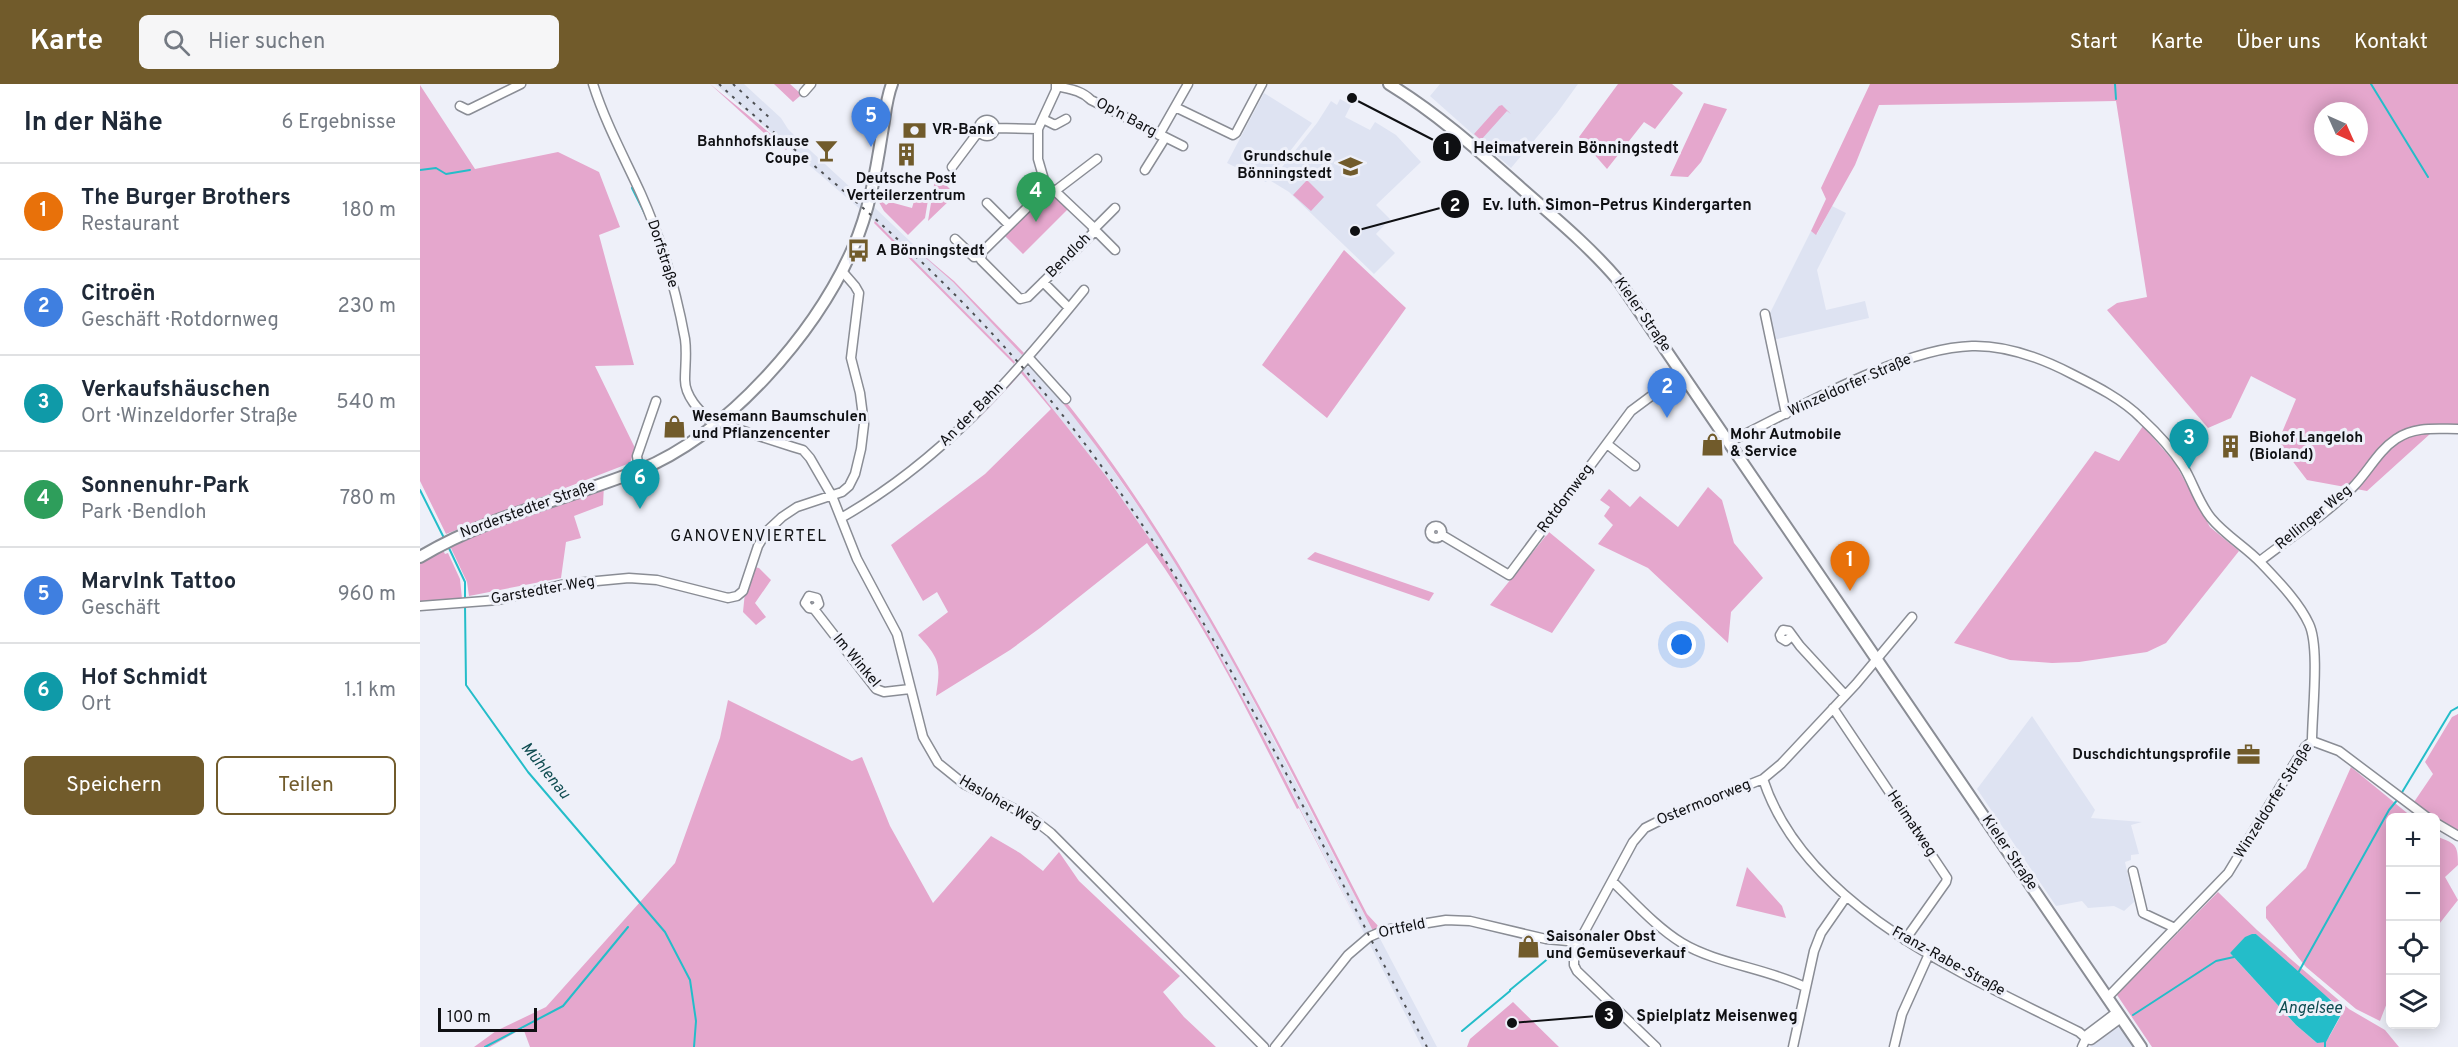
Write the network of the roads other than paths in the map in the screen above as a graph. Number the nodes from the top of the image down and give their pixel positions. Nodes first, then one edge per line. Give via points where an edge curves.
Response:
1 (521, 84) edge
2 (593, 84) edge
3 (811, 84) edge
4 (892, 84) edge
5 (1188, 84) edge
6 (1262, 84) edge
7 (1389, 84) edge
8 (1056, 85) edge
9 (804, 92) dead end
10 (460, 106) dead end
11 (1176, 106) junction
12 (1043, 119) junction
13 (1066, 119) dead end
14 (1038, 129) junction
15 (1162, 137) junction
16 (1183, 146) dead end
17 (1097, 159) dead end
18 (952, 167) dead end
19 (1145, 170) dead end
20 (1051, 190) junction
21 (987, 202) dead end
22 (1115, 208) dead end
23 (1009, 225) junction
24 (1094, 230) junction
25 (955, 239) dead end
26 (1115, 250) dead end
27 (980, 256) junction
28 (842, 271) junction
29 (1043, 282) junction
30 (1084, 290) dead end
31 (1070, 308) junction
32 (1765, 314) dead end
33 (1029, 357) junction
34 (1682, 373) junction
35 (1066, 399) dead end
36 (656, 401) dead end
37 (1786, 414) junction
38 (718, 422) junction
39 (2458, 429) edge
40 (1729, 442) junction
41 (1607, 444) junction
42 (1635, 466) dead end
43 (639, 470) junction
44 (832, 496) junction
45 (841, 518) junction
46 (1442, 535) dead end
47 (420, 557) edge
48 (2260, 561) junction
49 (420, 606) edge
50 (814, 609) dead end
51 (1912, 617) dead end
52 (1792, 636) dead end
53 (1877, 659) junction
54 (910, 689) junction
55 (1845, 695) junction
56 (1833, 708) junction
57 (2312, 741) junction
58 (1763, 779) junction
59 (2421, 813) edge
60 (2440, 825) edge
61 (2458, 836) edge
62 (2133, 871) dead end
63 (1612, 881) junction
64 (1846, 897) junction
65 (2175, 928) junction
66 (1905, 940) junction
67 (1579, 942) junction
68 (1929, 954) junction
69 (1805, 987) junction
70 (2107, 998) junction
71 (2119, 1015) junction
72 (2085, 1043) edge
73 (1264, 1047) edge
74 (1275, 1047) edge
75 (1656, 1047) edge
76 (1793, 1047) edge
77 (1894, 1047) edge
78 (2140, 1047) edge

1 - 10 street via 468,110
2 - 38 street, Dorfstraße via 654,227 685,339 689,397
3 - 9 street
4 - 28 main road, Norderstedter Straße via 864,220
5 - 11 street
6 - 11 street via 1233,135
7 - 34 main road, Kieler Straße via 1437,115 1591,250 1618,280
8 - 12 street, Bendloh
8 - 15 street, Op'n Barg via 1083,93
11 - 15 street
12 - 13 street via 1055,125
12 - 14 street, Bendloh
14 - 18 street via 994,128 986,120
14 - 20 street, Bendloh via 1038,159
15 - 16 street, Op'n Barg
15 - 19 street, Op'n Barg
17 - 20 street
20 - 23 street
20 - 24 street, Bendloh
21 - 23 street
22 - 24 street, Bendloh
23 - 27 street
24 - 26 street, Bendloh
24 - 29 street, Bendloh
25 - 27 street, Bendloh via 974,257
27 - 29 street, Bendloh via 1020,299 1028,297
28 - 38 main road, Norderstedter Straße via 787,352
28 - 44 street, Garstedter Weg via 859,293 850,358 864,424 855,474 845,490
29 - 31 street, Bendloh
30 - 31 street, An der Bahn
31 - 33 street, An der Bahn
32 - 37 street
33 - 35 street
33 - 45 street, An der Bahn via 961,430 886,491
34 - 40 main road, Kieler Straße
34 - 41 street, Rotdornweg via 1631,411
36 - 43 street via 637,456
37 - 40 street, Winzeldorfer Straße
37 - 48 street, Winzeldorfer Straße via 1872,374 1942,349 1974,346 2049,362 2098,387 2140,417 2183,466 2210,517
38 - 43 main road, Norderstedter Straße via 677,452
38 - 44 street, Hasloher Weg via 803,450
39 - 48 street, Rellinger Weg via 2412,431 2395,439 2334,505
40 - 53 main road, Kieler Straße
41 - 42 street
41 - 46 street, Rotdornweg via 1509,575
43 - 47 main road, Norderstedter Straße via 456,537
44 - 45 street, Hasloher Weg
44 - 49 street, Garstedter Weg via 797,507 767,531 758,546 748,582 737,596 728,598 657,580 629,578 565,584 498,600
45 - 54 street, Hasloher Weg via 857,559 897,634
48 - 57 street, Winzeldorfer Straße via 2310,626 2314,646
50 - 54 street, Im Winkel via 876,689
51 - 53 street
52 - 55 street
53 - 55 street, Ostermoorweg
53 - 70 main road, Kieler Straße
54 - 73 street, Hasloher Weg via 923,737 939,763 964,784 1029,816 1051,833
55 - 56 street, Ostermoorweg
56 - 58 street, Ostermoorweg
56 - 66 street, Heimatweg via 1947,878
57 - 59 street via 2338,752
57 - 65 street, Winzeldorfer Straße via 2228,873
58 - 63 street, Ostermoorweg via 1645,828
58 - 64 street, Franz-Rabe-Straße via 1798,843
60 - 61 street
62 - 65 street via 2143,913
63 - 67 street, Ostermoorweg
63 - 69 street via 1682,943
64 - 66 street, Franz-Rabe-Straße
64 - 69 street via 1821,933
65 - 70 street, Winzeldorfer Straße
66 - 68 street, Franz-Rabe-Straße
67 - 74 street, Ortfeld via 1546,939 1470,921 1446,920 1384,930 1348,955
67 - 75 street, Ostermoorweg via 1574,958 1577,971
68 - 72 street, Franz-Rabe-Straße via 2079,1032
68 - 77 street via 1902,1014
69 - 76 street
70 - 71 main road, Kieler Straße
71 - 72 street via 2088,1034
71 - 78 main road, Kieler Straße

